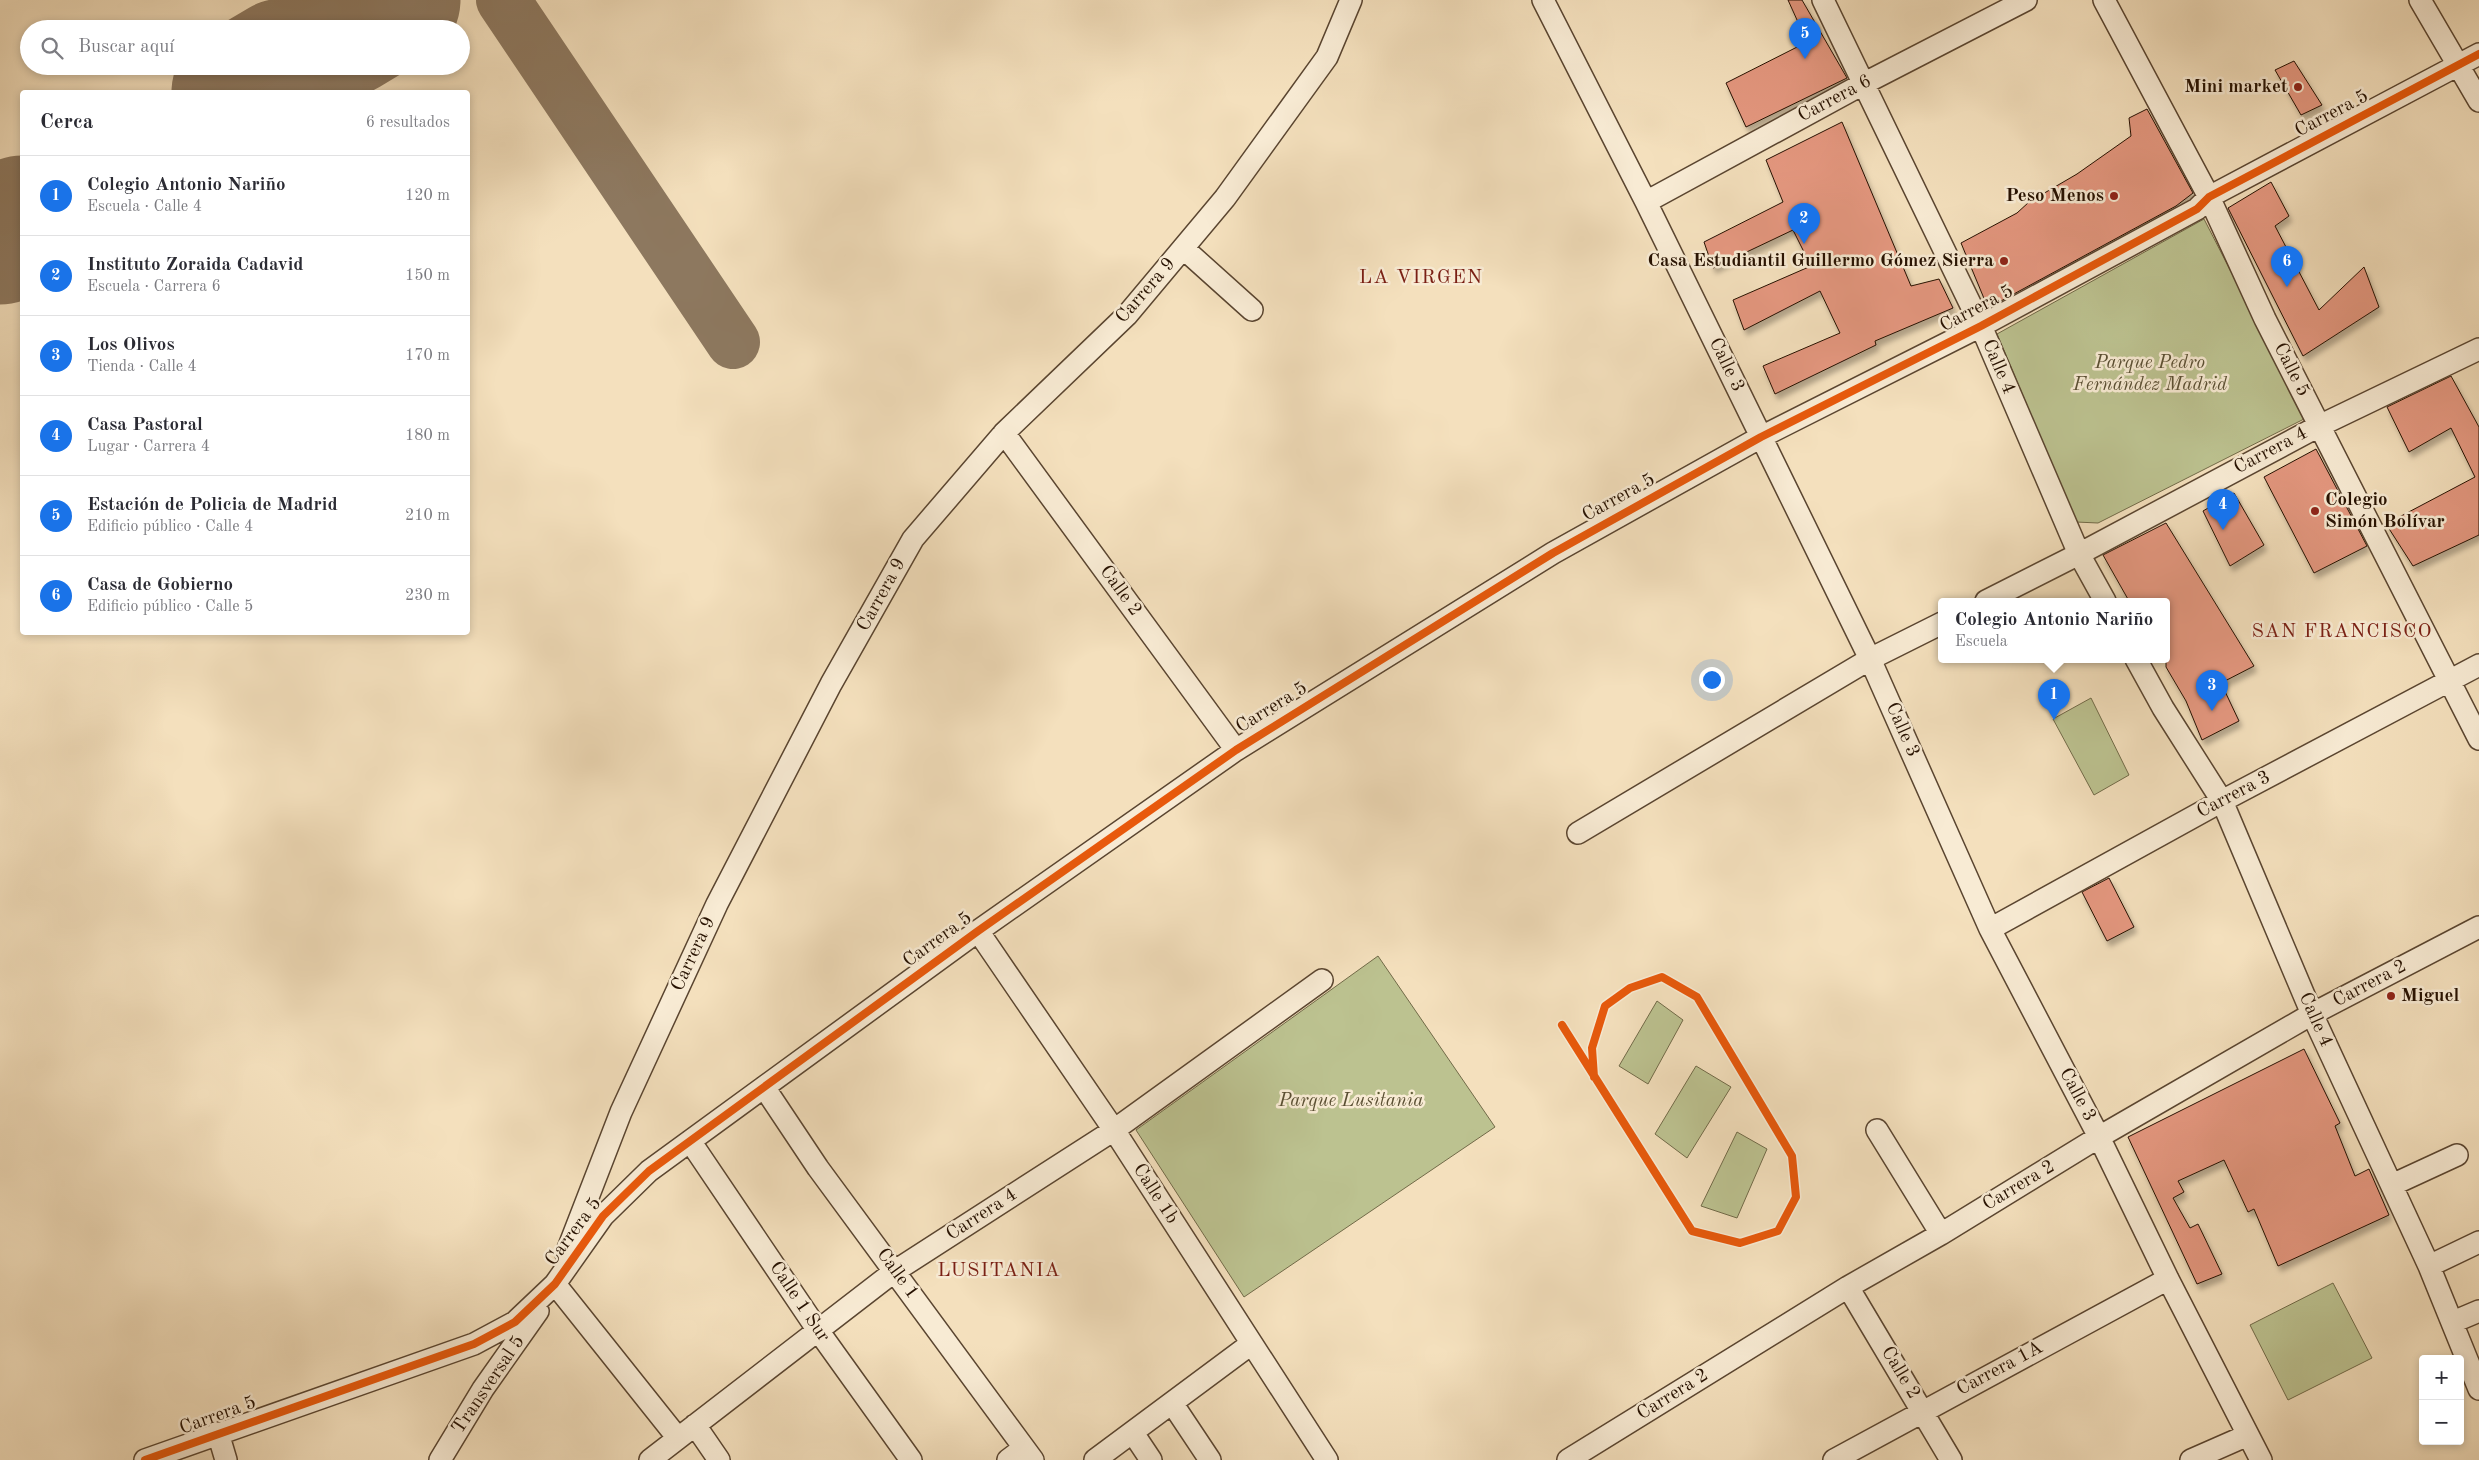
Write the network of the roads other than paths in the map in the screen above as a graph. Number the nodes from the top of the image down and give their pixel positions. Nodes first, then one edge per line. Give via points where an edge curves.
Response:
1 (1352, 0) edge
2 (1543, 0) edge
3 (1822, 0) edge
4 (2026, 0) edge
5 (2104, 0) edge
6 (2420, 0) edge
7 (2479, 54) edge
8 (2460, 65) junction
9 (1864, 84) junction
10 (2479, 101) edge
11 (2210, 197) junction
12 (1646, 202) junction
13 (1183, 248) junction
14 (1252, 310) dead end
15 (1980, 326) junction
16 (2479, 349) edge
17 (2319, 426) junction
18 (1004, 433) junction
19 (1761, 437) junction
20 (2079, 554) junction
21 (1992, 598) edge
22 (2103, 598) edge
23 (1938, 625) edge
24 (1870, 659) junction
25 (2138, 663) edge
26 (2479, 665) edge
27 (2449, 682) junction
28 (2479, 739) edge
29 (1236, 750) junction
30 (2222, 801) junction
31 (1578, 833) dead end
32 (2479, 927) edge
33 (1990, 929) junction
34 (978, 930) junction
35 (1322, 980) dead end
36 (2312, 1014) junction
37 (764, 1087) junction
38 (1114, 1130) junction
39 (1877, 1130) dead end
40 (2099, 1138) junction
41 (690, 1142) junction
42 (2457, 1155) dead end
43 (2392, 1185) junction
44 (1941, 1234) junction
45 (2479, 1242) edge
46 (2429, 1266) junction
47 (895, 1271) junction
48 (2168, 1279) junction
49 (555, 1284) junction
50 (1848, 1287) junction
51 (2479, 1311) edge
52 (2453, 1322) junction
53 (818, 1330) junction
54 (1251, 1344) junction
55 (2479, 1390) edge
56 (1172, 1403) junction
57 (1923, 1411) junction
58 (695, 1425) junction
59 (218, 1433) junction
60 (1133, 1433) junction
61 (2248, 1435) junction
62 (677, 1437) junction
63 (1022, 1456) edge
64 (145, 1460) edge
65 (226, 1460) edge
66 (440, 1460) edge
67 (650, 1460) edge
68 (719, 1460) edge
69 (911, 1460) edge
70 (1096, 1460) edge
71 (1151, 1460) edge
72 (1210, 1460) edge
73 (1327, 1460) edge
74 (1568, 1460) edge
75 (1834, 1460) edge
76 (1950, 1460) edge
77 (2190, 1460) edge
78 (2261, 1460) edge

1 - 13 street, Carrera 9 via 1328,57 1225,198
2 - 12 street, Calle 3
3 - 9 street, Calle 4
4 - 9 street, Carrera 6
5 - 11 street, Calle 5
6 - 8 street
7 - 8 street, Carrera 5
8 - 10 street
8 - 11 street, Carrera 5
9 - 12 street, Carrera 6
9 - 15 street, Calle 4
11 - 15 street, Carrera 5 via 2198,209
11 - 17 street, Calle 5 via 2265,319
12 - 19 street, Calle 3
13 - 14 street
13 - 18 street, Carrera 9 via 1126,315
15 - 19 street, Carrera 5
15 - 20 street, Calle 4
16 - 17 street, Carrera 4
17 - 20 street, Carrera 4
17 - 27 street, Calle 5
18 - 29 street, Calle 2
18 - 49 street, Carrera 9 via 913,539 831,684 717,904 620,1112
19 - 24 street, Calle 3
19 - 29 street, Carrera 5 via 1553,552
20 - 21 street, Carrera 4
20 - 22 street, Calle 4
23 - 24 street
24 - 31 street
24 - 33 street, Calle 3
25 - 30 street, Calle 4 via 2162,708
26 - 27 street, Carrera 3
27 - 28 street, Calle 5
27 - 30 street, Carrera 3
29 - 34 street, Carrera 5
30 - 33 street, Carrera 3
30 - 36 street, Calle 4
32 - 36 street, Carrera 2
33 - 40 street, Calle 3
34 - 37 street, Carrera 5
34 - 38 street, Calle 1b
35 - 38 street, Carrera 4
36 - 40 street, Carrera 2
36 - 43 street, Calle 4
37 - 41 street, Carrera 5
37 - 47 street, Calle 1 via 818,1168
38 - 47 street, Carrera 4
38 - 54 street, Calle 1b
39 - 44 street
40 - 44 street, Carrera 2
40 - 48 street, Calle 3
41 - 49 street, Carrera 5 via 650,1171 603,1216
41 - 53 street, Calle 1 Sur
42 - 43 street
43 - 46 street, Calle 4
44 - 50 street, Carrera 2
45 - 46 street
46 - 52 street, Calle 4
47 - 53 street, Carrera 4
47 - 63 street, Calle 1
48 - 57 street, Carrera 1A
48 - 61 street, Calle 3
49 - 59 street, Carrera 5 via 515,1322 474,1344
49 - 62 street
49 - 66 street, Transversal 5
50 - 57 street, Calle 2
50 - 74 street, Carrera 2
51 - 52 street
52 - 55 street, Calle 4
53 - 58 street, Carrera 4
53 - 69 street, Calle 1 Sur
54 - 56 street
54 - 73 street, Calle 1b
56 - 60 street
56 - 72 street
57 - 75 street, Carrera 1A
57 - 76 street, Calle 2
58 - 62 street, Carrera 4
58 - 68 street
59 - 64 street, Carrera 5
59 - 65 street
60 - 70 street
60 - 71 street
61 - 77 street
61 - 78 street, Calle 3
62 - 67 street, Carrera 4

